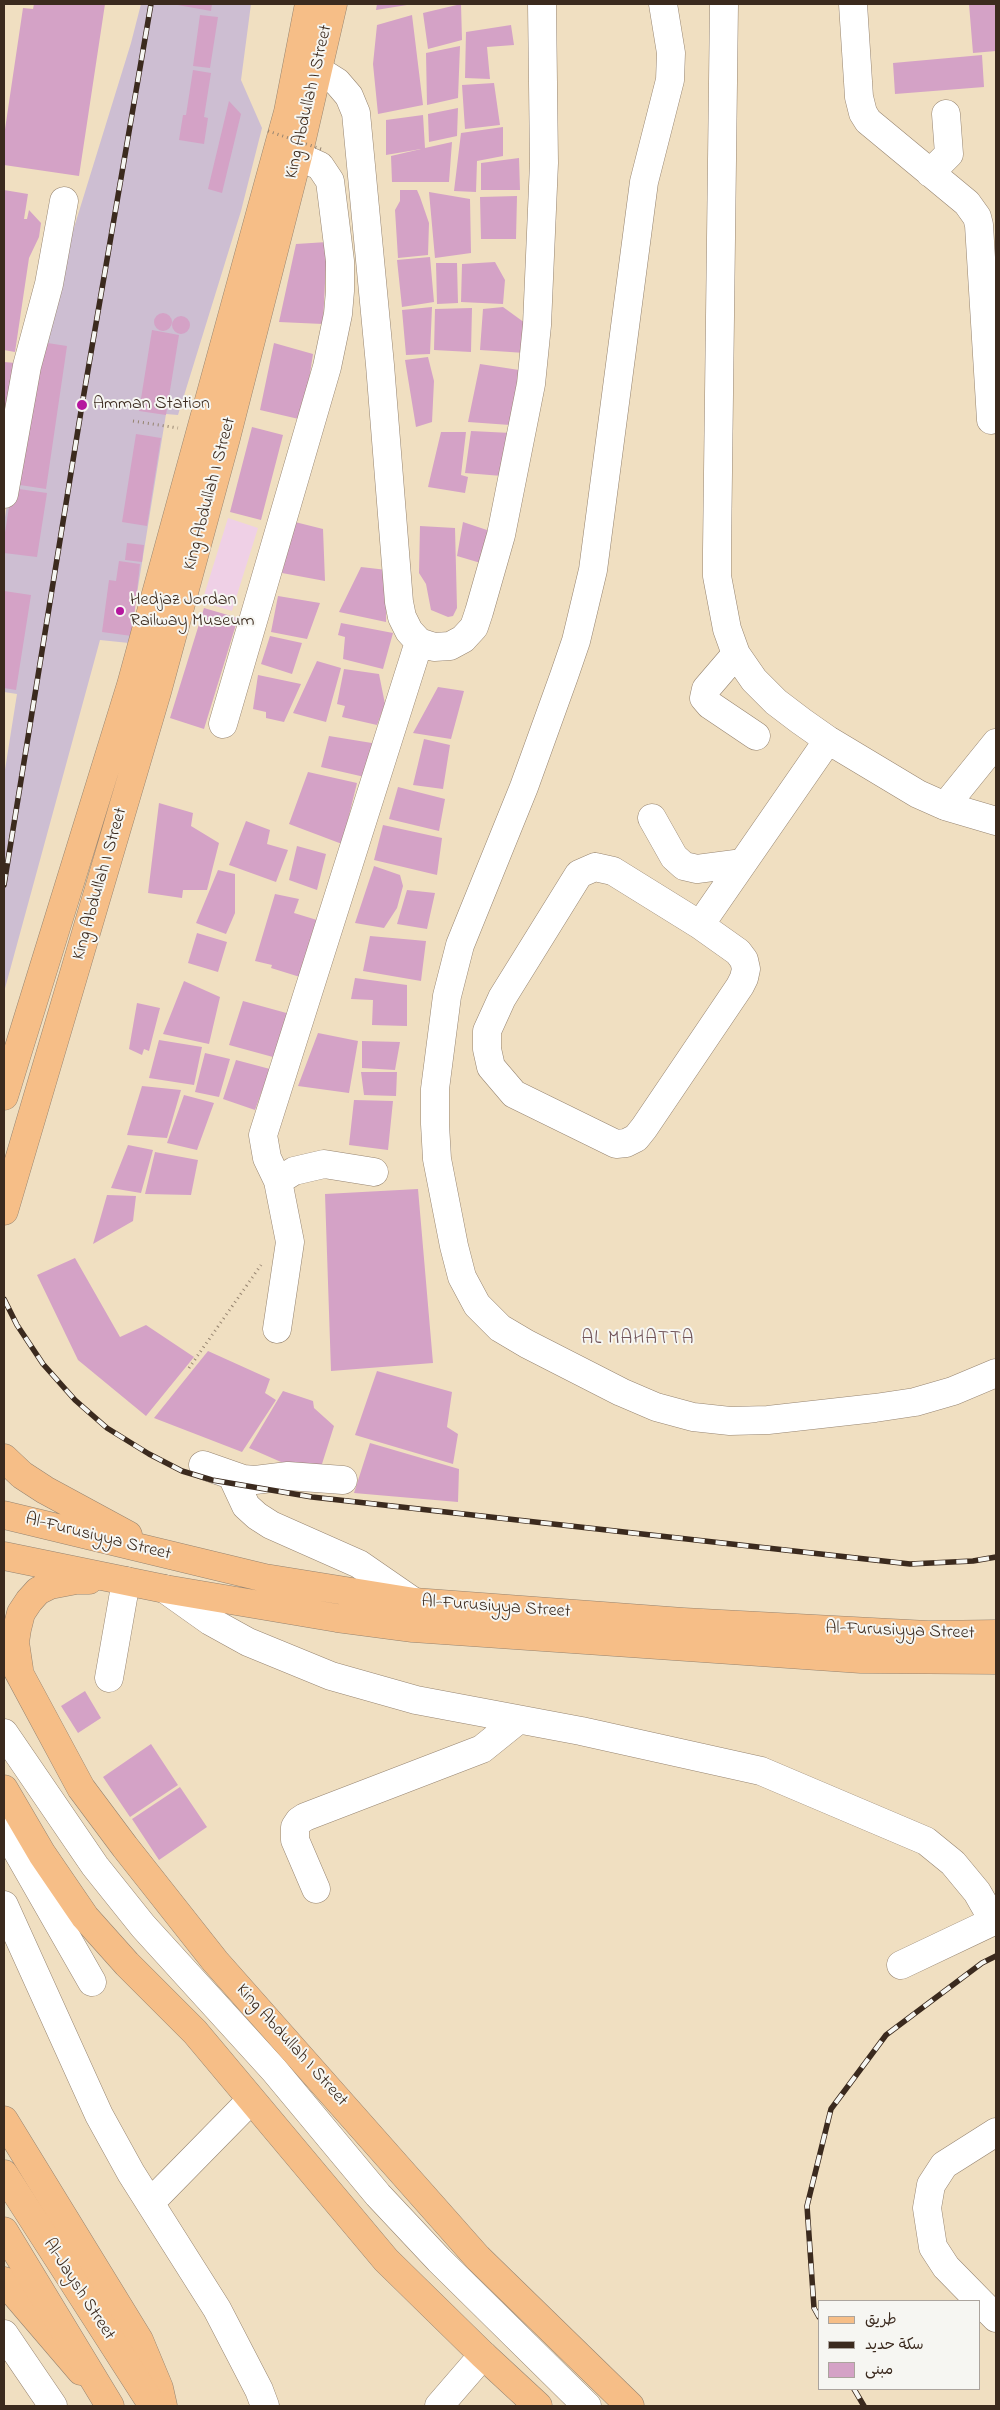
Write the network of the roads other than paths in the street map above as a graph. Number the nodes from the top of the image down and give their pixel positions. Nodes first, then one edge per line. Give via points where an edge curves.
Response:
1 (310, 4) edge
2 (333, 4) edge
3 (542, 4) edge
4 (664, 4) edge
5 (724, 4) edge
6 (853, 4) edge
7 (308, 67) junction
8 (946, 114) dead end
9 (311, 153) junction
10 (930, 173) junction
11 (64, 201) dead end
12 (991, 420) dead end
13 (4, 494) edge
14 (419, 642) junction
15 (736, 654) junction
16 (223, 724) dead end
17 (756, 736) dead end
18 (828, 740) junction
19 (996, 743) edge
20 (945, 806) junction
21 (652, 818) dead end
22 (996, 822) edge
23 (743, 863) junction
24 (700, 925) junction
25 (4, 1096) edge
26 (374, 1172) dead end
27 (278, 1181) junction
28 (4, 1211) edge
29 (277, 1330) dead end
30 (996, 1373) edge
31 (4, 1458) edge
32 (203, 1465) dead end
33 (232, 1476) junction
34 (343, 1480) dead end
35 (4, 1515) edge
36 (162, 1553) junction
37 (4, 1556) edge
38 (126, 1580) junction
39 (166, 1589) junction
40 (414, 1602) junction
41 (996, 1634) edge
42 (4, 1645) edge
43 (996, 1660) edge
44 (20, 1678) junction
45 (109, 1678) dead end
46 (518, 1720) junction
47 (4, 1733) edge
48 (4, 1752) edge
49 (4, 1790) edge
50 (4, 1828) edge
51 (316, 1889) dead end
52 (4, 1905) edge
53 (995, 1920) edge
54 (901, 1965) dead end
55 (92, 1982) dead end
56 (251, 2100) junction
57 (4, 2120) edge
58 (996, 2132) edge
59 (4, 2174) edge
60 (150, 2203) junction
61 (4, 2231) edge
62 (4, 2282) edge
63 (990, 2303) edge
64 (4, 2334) edge
65 (483, 2356) junction
66 (106, 2400) edge
67 (53, 2406) edge
68 (153, 2406) edge
69 (163, 2406) edge
70 (265, 2406) edge
71 (439, 2406) edge
72 (538, 2406) edge
73 (567, 2406) edge
74 (587, 2406) edge
75 (630, 2406) edge

1 - 7 main road, King Abdullah I Street
2 - 7 main road, King Abdullah I Street
3 - 14 street via 544,163 537,325 530,392 501,535 474,627 464,639 450,646 434,647
4 - 30 street via 671,53 670,80 644,182 593,570 564,676 524,788 460,945 442,1023 435,1089 437,1159 462,1277 477,1305 506,1332 621,1392 656,1407 693,1416 730,1421 768,1420 875,1408 915,1402
5 - 15 street via 717,558 721,603
6 - 10 street via 859,97 863,113
7 - 9 main road, King Abdullah I Street
7 - 14 street via 337,82 349,96 356,113 399,602 406,624
7 - 25 main road, King Abdullah I Street via 288,112 131,685
8 - 10 street via 949,154
9 - 16 street via 330,181 340,261 338,314 327,367
9 - 28 main road, King Abdullah I Street
10 - 12 street via 967,204 979,225
11 - 13 street via 47,294 27,366
14 - 27 street via 266,1123 263,1146
15 - 17 street via 706,689 704,698
15 - 18 street via 754,680 776,702
18 - 20 street via 918,794
18 - 23 street
19 - 20 street
20 - 22 street
21 - 23 street via 674,857 684,866 697,869
23 - 24 street
24 - 24 street via 613,871 595,867 586,869 574,882 493,1014 487,1031 491,1067 514,1094 605,1140 616,1144 636,1138 744,978 744,960 738,952
26 - 27 street via 324,1164 294,1171
27 - 29 street via 290,1242
31 - 36 main road via 45,1490
32 - 33 street
33 - 34 street via 255,1480 288,1476
33 - 40 street via 246,1506 257,1516 359,1564
35 - 36 main road, Al-Furusiyya Street
36 - 40 main road, Al-Furusiyya Street via 265,1578
37 - 38 main road, Al-Furusiyya Street
38 - 39 main road, Al-Furusiyya Street
38 - 44 main road via 76,1580 50,1585 38,1592 21,1613 16,1629
38 - 45 street
39 - 43 main road, Al-Furusiyya Street via 413,1628 862,1659
39 - 46 street via 210,1621 248,1642 331,1676 416,1700
40 - 41 main road, Al-Furusiyya Street via 683,1622 928,1635
42 - 44 main road, King Abdullah I Street
44 - 75 main road, King Abdullah I Street via 81,1788 215,1961 478,2258
46 - 51 street via 482,1749 299,1822 295,1827 295,1840
46 - 53 street via 740,1765 915,1835 937,1848 953,1863
47 - 74 street via 95,1866 143,1926 274,2070 385,2202
48 - 73 street via 83,1871 127,1926 267,2077 337,2166 401,2239
49 - 56 main road via 85,1918 195,2032
50 - 55 street
52 - 60 street via 99,2115
53 - 54 street
56 - 60 street
56 - 65 main road via 386,2260
57 - 69 main road via 139,2340
58 - 63 street via 944,2165 931,2185 927,2208 933,2247 946,2267
59 - 68 main road, Al-Jaysh Street
60 - 70 street via 217,2309
61 - 66 main road, Al-Jaysh Street
62 - 66 main road
64 - 67 street
65 - 71 street
65 - 72 main road

